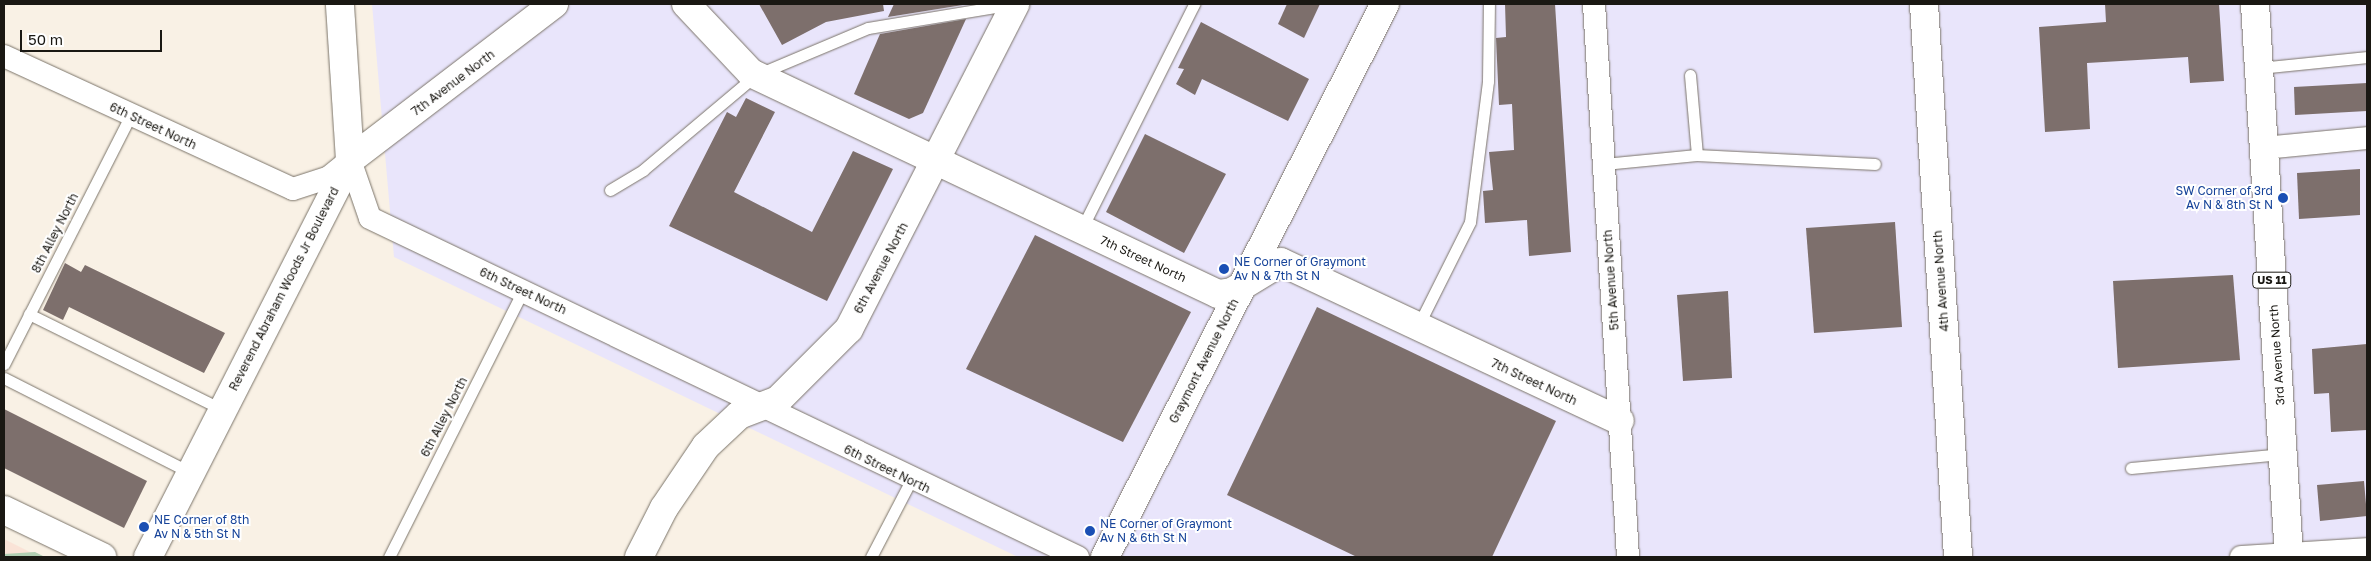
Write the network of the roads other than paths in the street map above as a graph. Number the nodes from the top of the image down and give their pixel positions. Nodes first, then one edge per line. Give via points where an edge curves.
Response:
1 (340, 4) edge
2 (554, 4) edge
3 (686, 4) edge
4 (1014, 4) edge
5 (1194, 4) edge
6 (1385, 4) edge
7 (1490, 4) edge
8 (1594, 4) edge
9 (1924, 4) edge
10 (2255, 4) edge
11 (4, 56) edge
12 (2367, 57) edge
13 (2259, 68) junction
14 (756, 75) junction
15 (1690, 75) dead end
16 (131, 115) junction
17 (2367, 138) edge
18 (2264, 148) junction
19 (1697, 155) junction
20 (350, 160) junction
21 (937, 160) junction
22 (1604, 164) junction
23 (1875, 164) dead end
24 (610, 190) dead end
25 (1081, 230) junction
26 (1242, 286) junction
27 (524, 289) junction
28 (29, 314) junction
29 (1417, 328) junction
30 (4, 364) edge
31 (4, 378) edge
32 (759, 408) junction
33 (223, 410) junction
34 (1620, 421) junction
35 (2283, 454) junction
36 (2131, 468) dead end
37 (191, 473) junction
38 (911, 480) junction
39 (4, 510) edge
40 (2367, 549) edge
41 (2289, 556) edge
42 (102, 557) edge
43 (148, 557) edge
44 (389, 557) edge
45 (639, 557) edge
46 (871, 557) edge
47 (1078, 557) edge
48 (1105, 557) edge
49 (1628, 557) edge
50 (1958, 557) edge
51 (2240, 557) edge

1 - 20 street
2 - 20 street, 7th Avenue North
3 - 14 street, 7th Street North via 738,64
4 - 14 lane via 868,28
4 - 21 street, 6th Avenue North
5 - 25 lane
6 - 26 street, Graymont Avenue North
7 - 29 lane via 1488,81 1470,222
8 - 22 street, 5th Avenue North
9 - 50 street, 4th Avenue North
10 - 13 street, 3rd Avenue North / US 11
11 - 16 street, 6th Street North
12 - 13 lane
13 - 18 street, 3rd Avenue North / US 11
14 - 21 street, 7th Street North
14 - 24 lane via 642,170
15 - 19 lane
16 - 20 street, 6th Street North via 293,189 329,177
16 - 28 lane, 8th Alley North
17 - 18 street
18 - 35 street, 3rd Avenue North / US 11
19 - 22 lane
19 - 23 lane
20 - 27 street, 6th Street North via 370,218
20 - 33 street, Reverend Abraham Woods Jr Boulevard
21 - 25 street, 7th Street North
21 - 32 street, 6th Avenue North via 849,328 778,400
22 - 34 street, 5th Avenue North
25 - 26 street, 7th Street North via 1218,294
26 - 29 street, 7th Street North via 1281,262
26 - 48 street, Graymont Avenue North
27 - 32 street, 6th Street North
27 - 44 lane, 6th Alley North
28 - 30 lane, 8th Alley North
28 - 33 lane
29 - 34 street, 7th Street North
31 - 37 lane
32 - 38 street, 6th Street North
32 - 45 street, 6th Avenue North via 739,415 706,446 664,508
33 - 37 street, Reverend Abraham Woods Jr Boulevard
34 - 49 street, 5th Avenue North
35 - 36 lane
35 - 41 street, 3rd Avenue North / US 11
37 - 43 street, Reverend Abraham Woods Jr Boulevard
38 - 46 lane
38 - 47 street, 6th Street North
39 - 42 street
40 - 41 street
41 - 51 street

